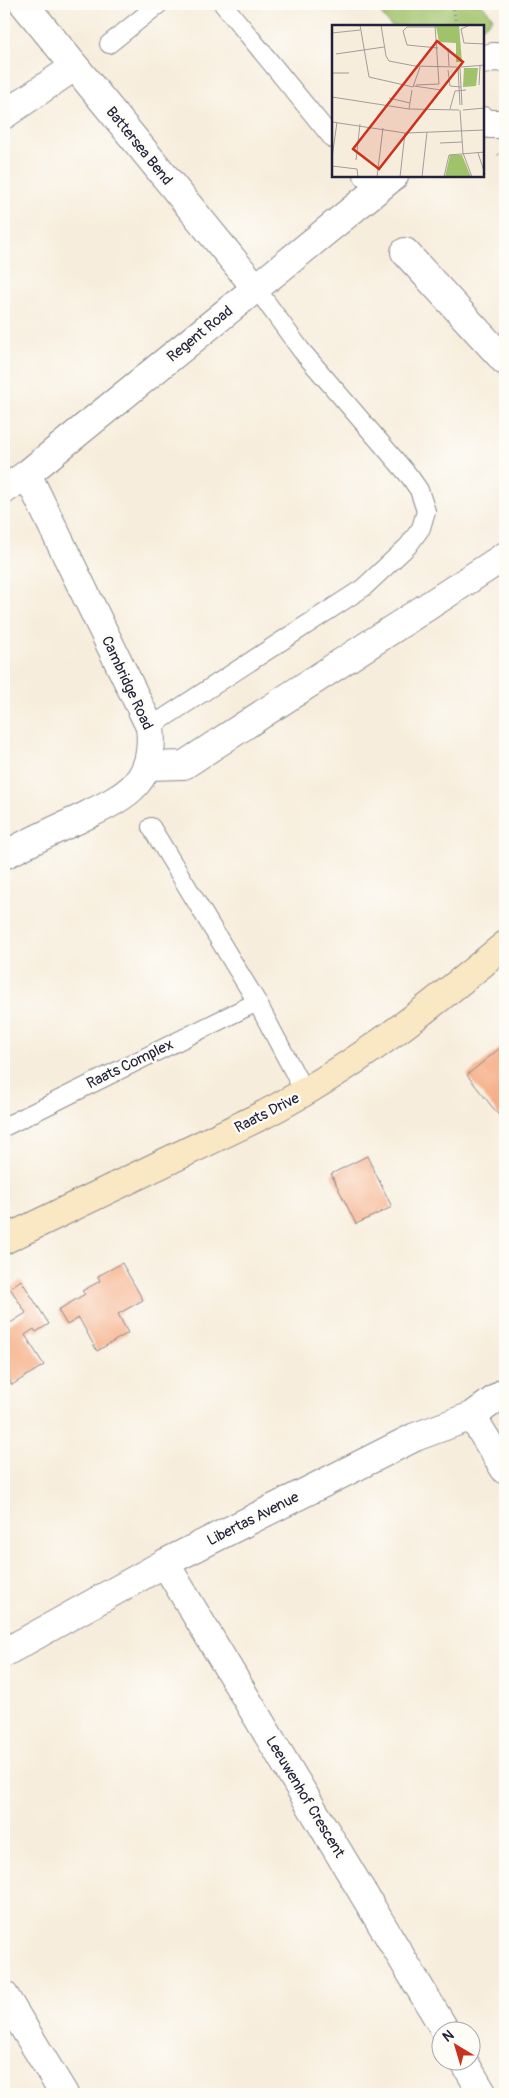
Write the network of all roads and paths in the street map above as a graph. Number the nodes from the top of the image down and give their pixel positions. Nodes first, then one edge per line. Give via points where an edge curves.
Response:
1 (24, 4) edge
2 (159, 4) edge
3 (223, 4) edge
4 (453, 4) edge
5 (456, 25) edge
6 (109, 44) dead end
7 (74, 67) junction
8 (4, 115) edge
9 (332, 138) edge
10 (378, 181) edge
11 (405, 252) dead end
12 (256, 288) junction
13 (505, 361) edge
14 (27, 474) junction
15 (4, 490) edge
16 (505, 556) edge
17 (150, 727) junction
18 (148, 766) junction
19 (151, 827) dead end
20 (4, 855) edge
21 (505, 946) edge
22 (257, 1002) junction
23 (305, 1093) junction
24 (4, 1127) edge
25 (4, 1240) edge
26 (505, 1392) edge
27 (472, 1416) junction
28 (505, 1470) edge
29 (165, 1563) junction
30 (4, 1652) edge
31 (4, 1995) edge
32 (439, 2020) edge
33 (469, 2070) edge
34 (64, 2094) edge
35 (483, 2094) edge

1 - 7 street, Battersea Bend
2 - 6 lane
3 - 9 lane
4 - 5 path
7 - 8 street
7 - 12 street, Battersea Bend
10 - 12 street, Regent Road
11 - 13 street
12 - 14 street, Regent Road
12 - 17 lane via 301,350 410,477 426,506 425,516 408,546 363,588
14 - 15 street, Regent Road
14 - 17 street, Cambridge Road
16 - 18 street via 184,765
17 - 18 street, Cambridge Road
18 - 20 street, Cambridge Road via 122,798
19 - 22 lane
21 - 23 street, Raats Drive via 388,1039
22 - 23 lane
22 - 24 lane, Raats Complex
23 - 25 street, Raats Drive
26 - 27 street, Libertas Avenue
27 - 28 street
27 - 29 street, Libertas Avenue via 415,1437
29 - 30 street, Libertas Avenue
29 - 32 street, Leeuwenhof Crescent
31 - 34 street
33 - 35 street

